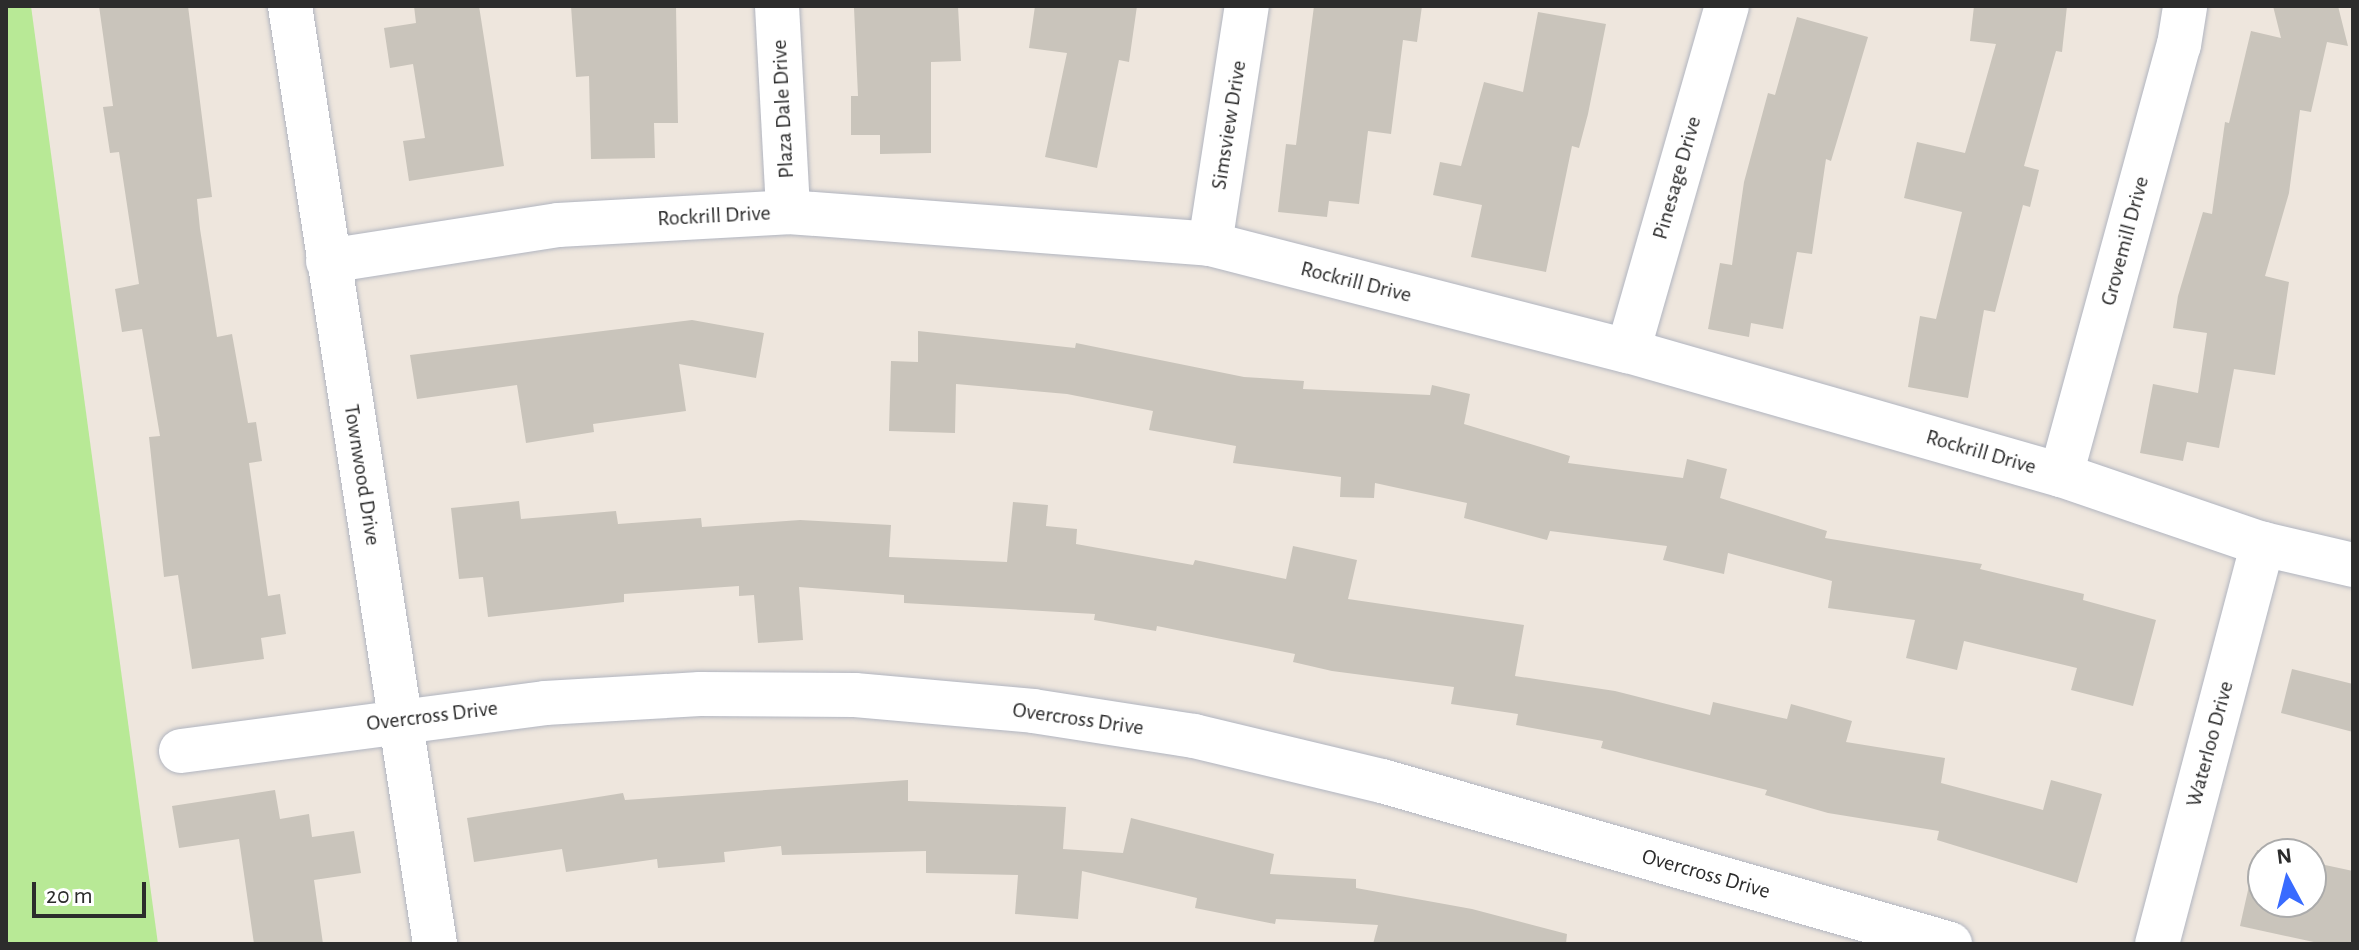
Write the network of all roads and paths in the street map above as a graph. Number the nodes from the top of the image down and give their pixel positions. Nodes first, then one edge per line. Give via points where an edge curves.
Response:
1 (290, 6) edge
2 (777, 6) edge
3 (1247, 6) edge
4 (1727, 6) edge
5 (2185, 6) edge
6 (788, 212) junction
7 (1210, 244) junction
8 (328, 261) junction
9 (1628, 351) junction
10 (2061, 475) junction
11 (2263, 544) junction
12 (2353, 565) edge
13 (401, 719) junction
14 (181, 751) dead end
15 (435, 944) edge
16 (1950, 944) edge
17 (2157, 944) edge

1 - 8 street, Townwood Drive
2 - 6 street, Plaza Dale Drive
3 - 7 street, Simsview Drive
4 - 9 street, Pinesage Drive
5 - 10 street, Grovemill Drive via 2179,45
6 - 7 street, Rockrill Drive
6 - 8 street, Rockrill Drive via 558,225
7 - 9 street, Rockrill Drive
8 - 13 street, Townwood Drive
9 - 10 street, Rockrill Drive
10 - 11 street, Rockrill Drive
11 - 12 street, Rockrill Drive
11 - 17 street, Waterloo Drive
13 - 14 street, Overcross Drive
13 - 15 street, Townwood Drive
13 - 16 street, Overcross Drive via 700,694 855,695 1033,711 1194,736 1382,781

